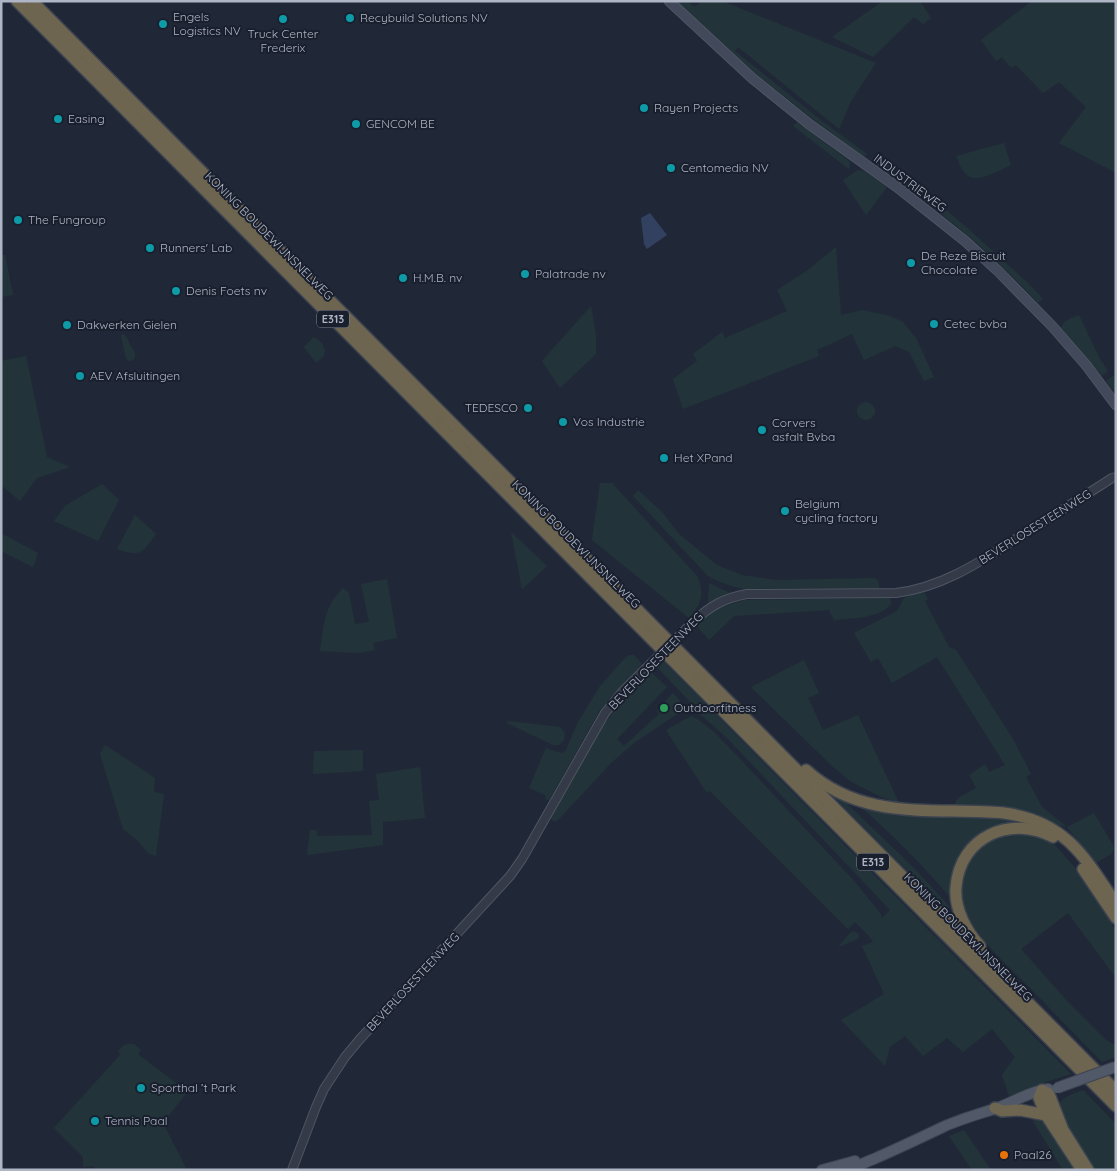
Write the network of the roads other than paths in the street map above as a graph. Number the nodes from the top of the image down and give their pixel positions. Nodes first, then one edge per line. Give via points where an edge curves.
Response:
1 (17, 1) edge
2 (32, 1) edge
3 (669, 1) edge
4 (1116, 405) edge
5 (1114, 477) edge
6 (790, 763) junction
7 (1116, 904) edge
8 (1116, 918) edge
9 (1020, 995) junction
10 (1116, 1067) edge
11 (1116, 1091) edge
12 (1047, 1093) junction
13 (1116, 1106) edge
14 (997, 1108) junction
15 (1046, 1115) junction
16 (874, 1158) junction
17 (292, 1170) edge
18 (822, 1170) edge
19 (847, 1170) edge
20 (1082, 1170) edge
21 (1088, 1170) edge

1 - 13 highway, KONING BOUDEWIJNSNELWEG / E313
2 - 6 highway, KONING BOUDEWIJNSNELWEG / E313
3 - 4 main road, INDUSTRIEWEG via 746,72 809,124 965,241 1052,326
5 - 17 street, BEVERLOSESTEENWEG, bridge via 978,563 940,582 896,593 747,594 718,602 704,611 605,713 510,876 345,1057 324,1089
6 - 7 highway via 802,767 838,792 877,806 1004,813 1043,824 1076,848
6 - 9 highway, KONING BOUDEWIJNSNELWEG / E313
8 - 9 highway via 1075,858 1054,838 1037,830 1010,828 979,842 967,855 958,875 958,906 971,934 1007,974
9 - 11 highway, KONING BOUDEWIJNSNELWEG / E313
10 - 12 main road, bridge
12 - 14 main road
12 - 15 highway
12 - 21 highway via 1063,1130
14 - 15 highway
14 - 16 main road via 945,1126
15 - 20 highway
16 - 18 main road
16 - 19 main road

